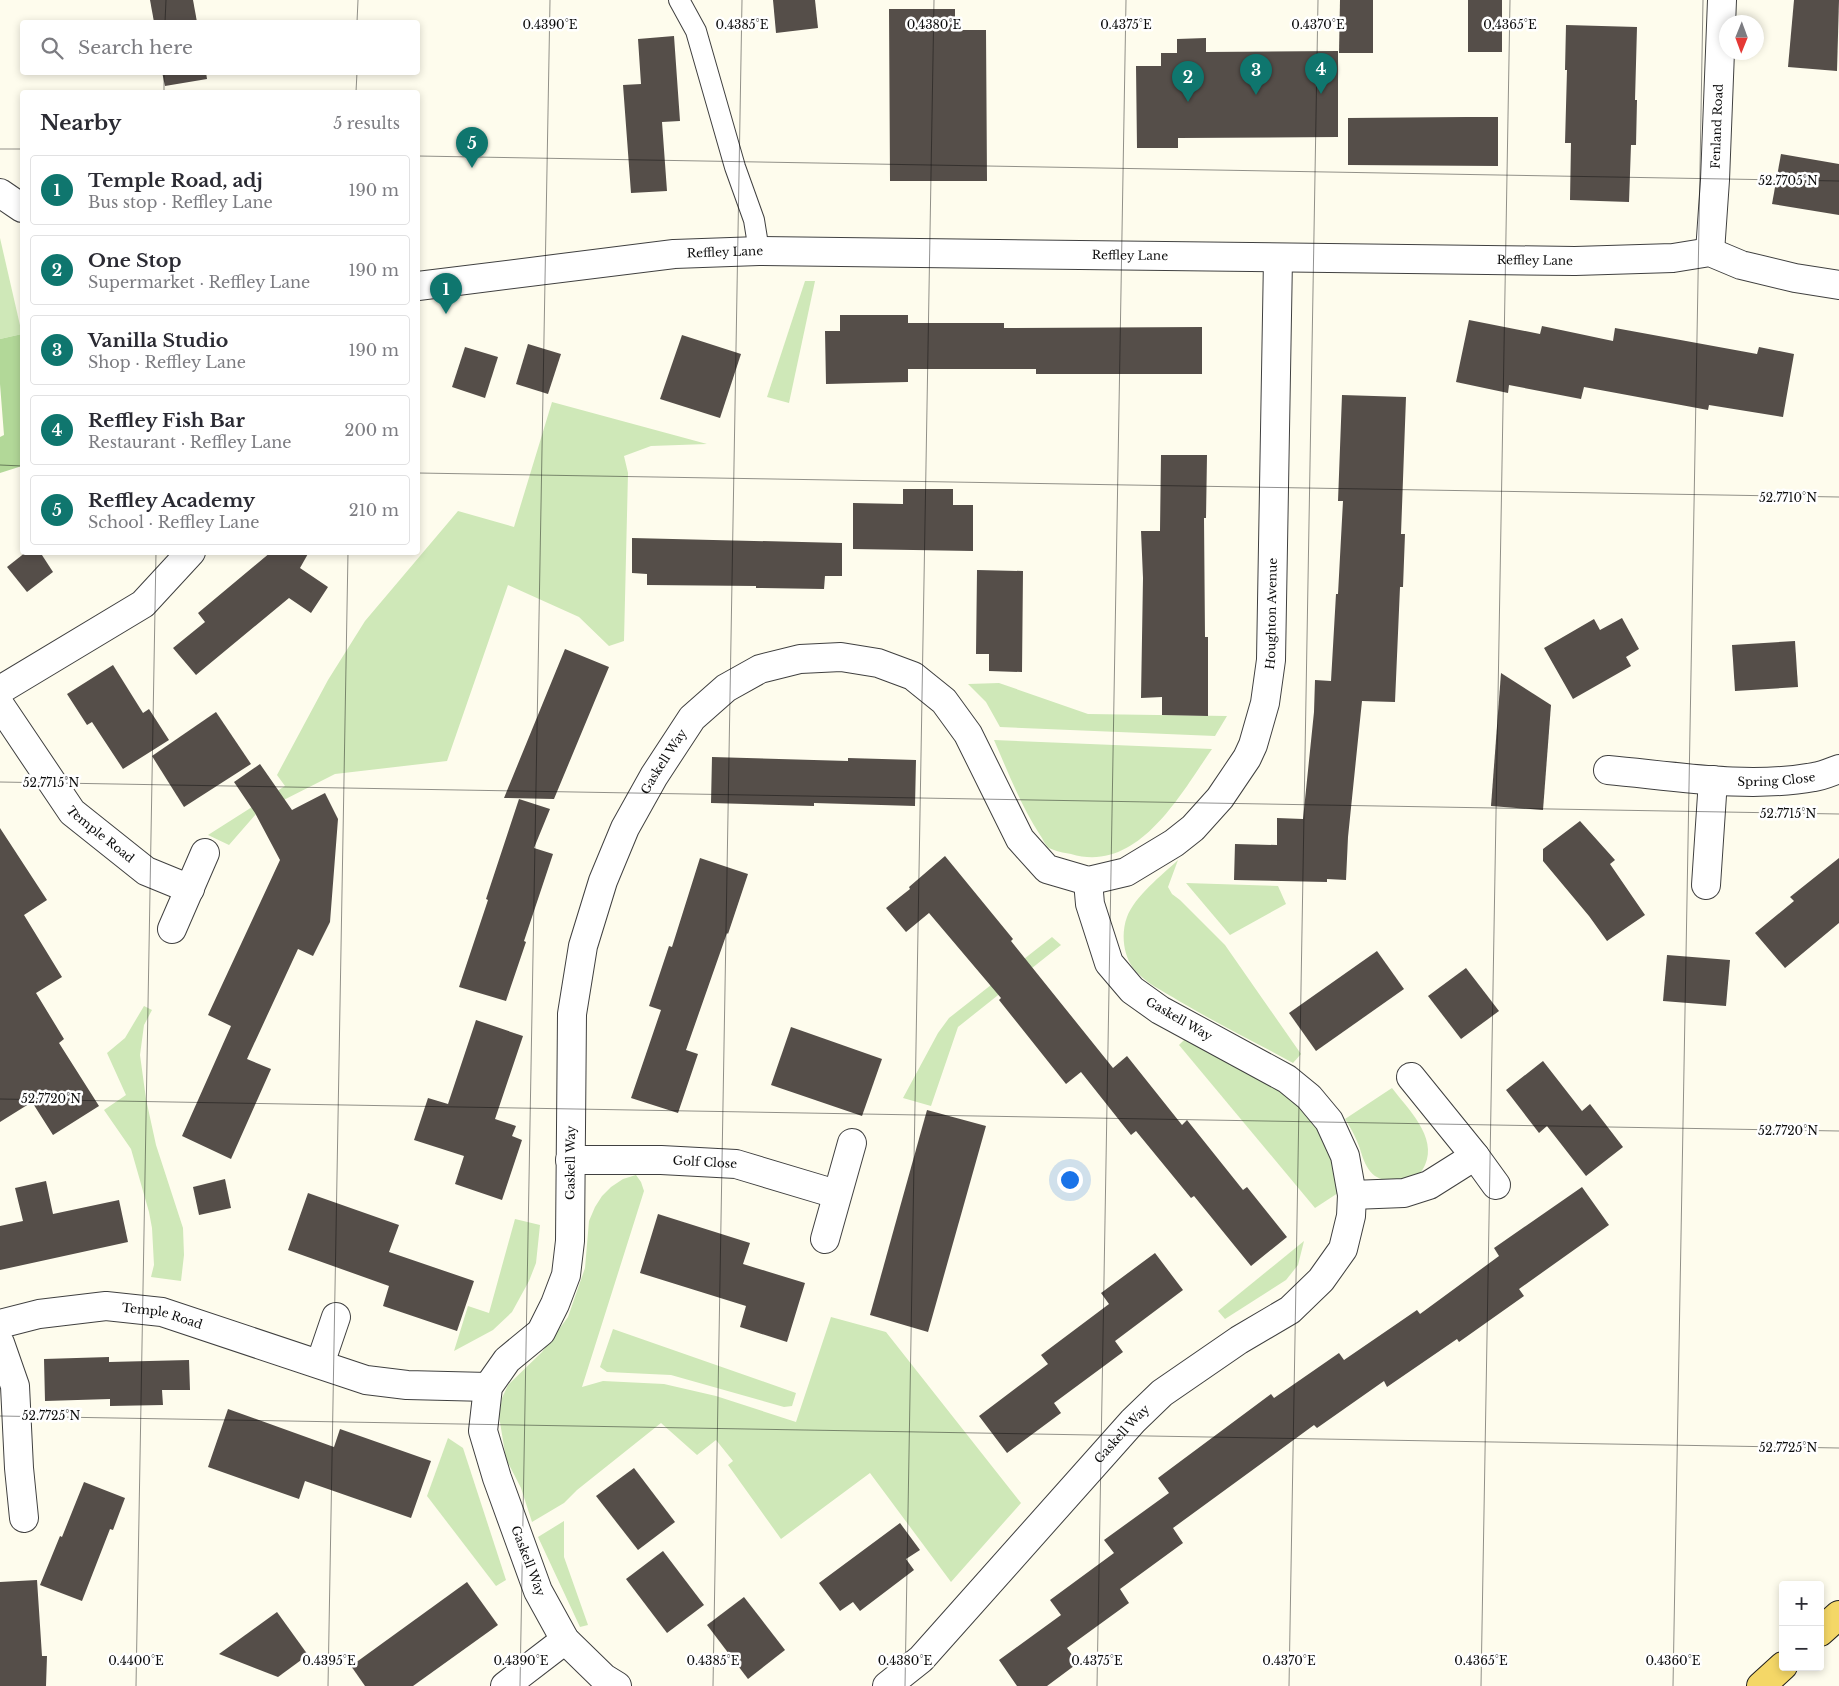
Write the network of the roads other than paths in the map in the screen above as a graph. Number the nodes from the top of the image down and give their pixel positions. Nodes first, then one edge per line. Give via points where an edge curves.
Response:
1 (679, 0) edge
2 (1722, 0) edge
3 (0, 193) edge
4 (20, 207) edge
5 (759, 251) junction
6 (1710, 252) junction
7 (1278, 258) junction
8 (1839, 285) edge
9 (420, 286) edge
10 (189, 555) edge
11 (0, 690) edge
12 (0, 705) edge
13 (1839, 769) edge
14 (1608, 770) dead end
15 (1713, 780) junction
16 (205, 853) dead end
17 (1088, 881) junction
18 (1706, 885) dead end
19 (190, 889) junction
20 (172, 929) dead end
21 (1411, 1077) dead end
22 (852, 1143) dead end
23 (1475, 1156) junction
24 (570, 1160) junction
25 (1496, 1184) dead end
26 (836, 1194) junction
27 (1352, 1195) junction
28 (825, 1239) dead end
29 (336, 1317) dead end
30 (0, 1324) edge
31 (0, 1343) edge
32 (320, 1364) junction
33 (488, 1387) junction
34 (24, 1518) dead end
35 (1839, 1615) edge
36 (1824, 1628) edge
37 (566, 1640) junction
38 (1779, 1670) edge
39 (505, 1686) edge
40 (617, 1686) edge
41 (887, 1686) edge
42 (1761, 1686) edge

1 - 5 lane via 696,31 754,220
2 - 6 street, Fenland Road
3 - 4 street
5 - 7 street, Reffley Lane
5 - 9 street, Reffley Lane via 674,254
6 - 7 street, Reffley Lane via 1673,258 1575,261
6 - 8 street via 1795,278
7 - 17 street, Houghton Avenue via 1271,660 1265,703 1254,745 1220,798 1193,828 1126,872
10 - 11 street via 143,604
12 - 19 street, Temple Road via 72,812 146,871
13 - 15 street, Spring Close via 1814,777 1768,782
14 - 15 street, Spring Close
15 - 18 street
16 - 19 street
17 - 24 street, Gaskell Way via 1046,869 1020,839 968,734 944,701 914,676 878,663 841,657 800,659 760,669 726,688 692,718 625,828 602,881 583,946 572,1014
17 - 27 street, Gaskell Way via 1090,904 1109,963 1132,990 1160,1010 1287,1079 1309,1097 1329,1122 1345,1156
19 - 20 street
21 - 23 street
22 - 26 street
23 - 25 street
23 - 27 street via 1429,1185 1404,1193
24 - 26 street, Golf Close via 736,1164
24 - 33 street, Gaskell Way via 570,1241 566,1275 541,1332 507,1360
26 - 28 street
27 - 41 street, Gaskell Way via 1343,1249 1321,1280 1290,1310 1239,1340 1162,1393 1132,1422 921,1658
29 - 32 street
30 - 32 street, Temple Road via 39,1314 106,1306 162,1312
31 - 34 street via 16,1386
32 - 33 street, Temple Road via 366,1380 407,1385
33 - 37 street, Gaskell Way via 483,1431 497,1478 538,1591
35 - 36 main road
37 - 39 street
37 - 40 street, Gaskell Way via 604,1678
38 - 42 main road

